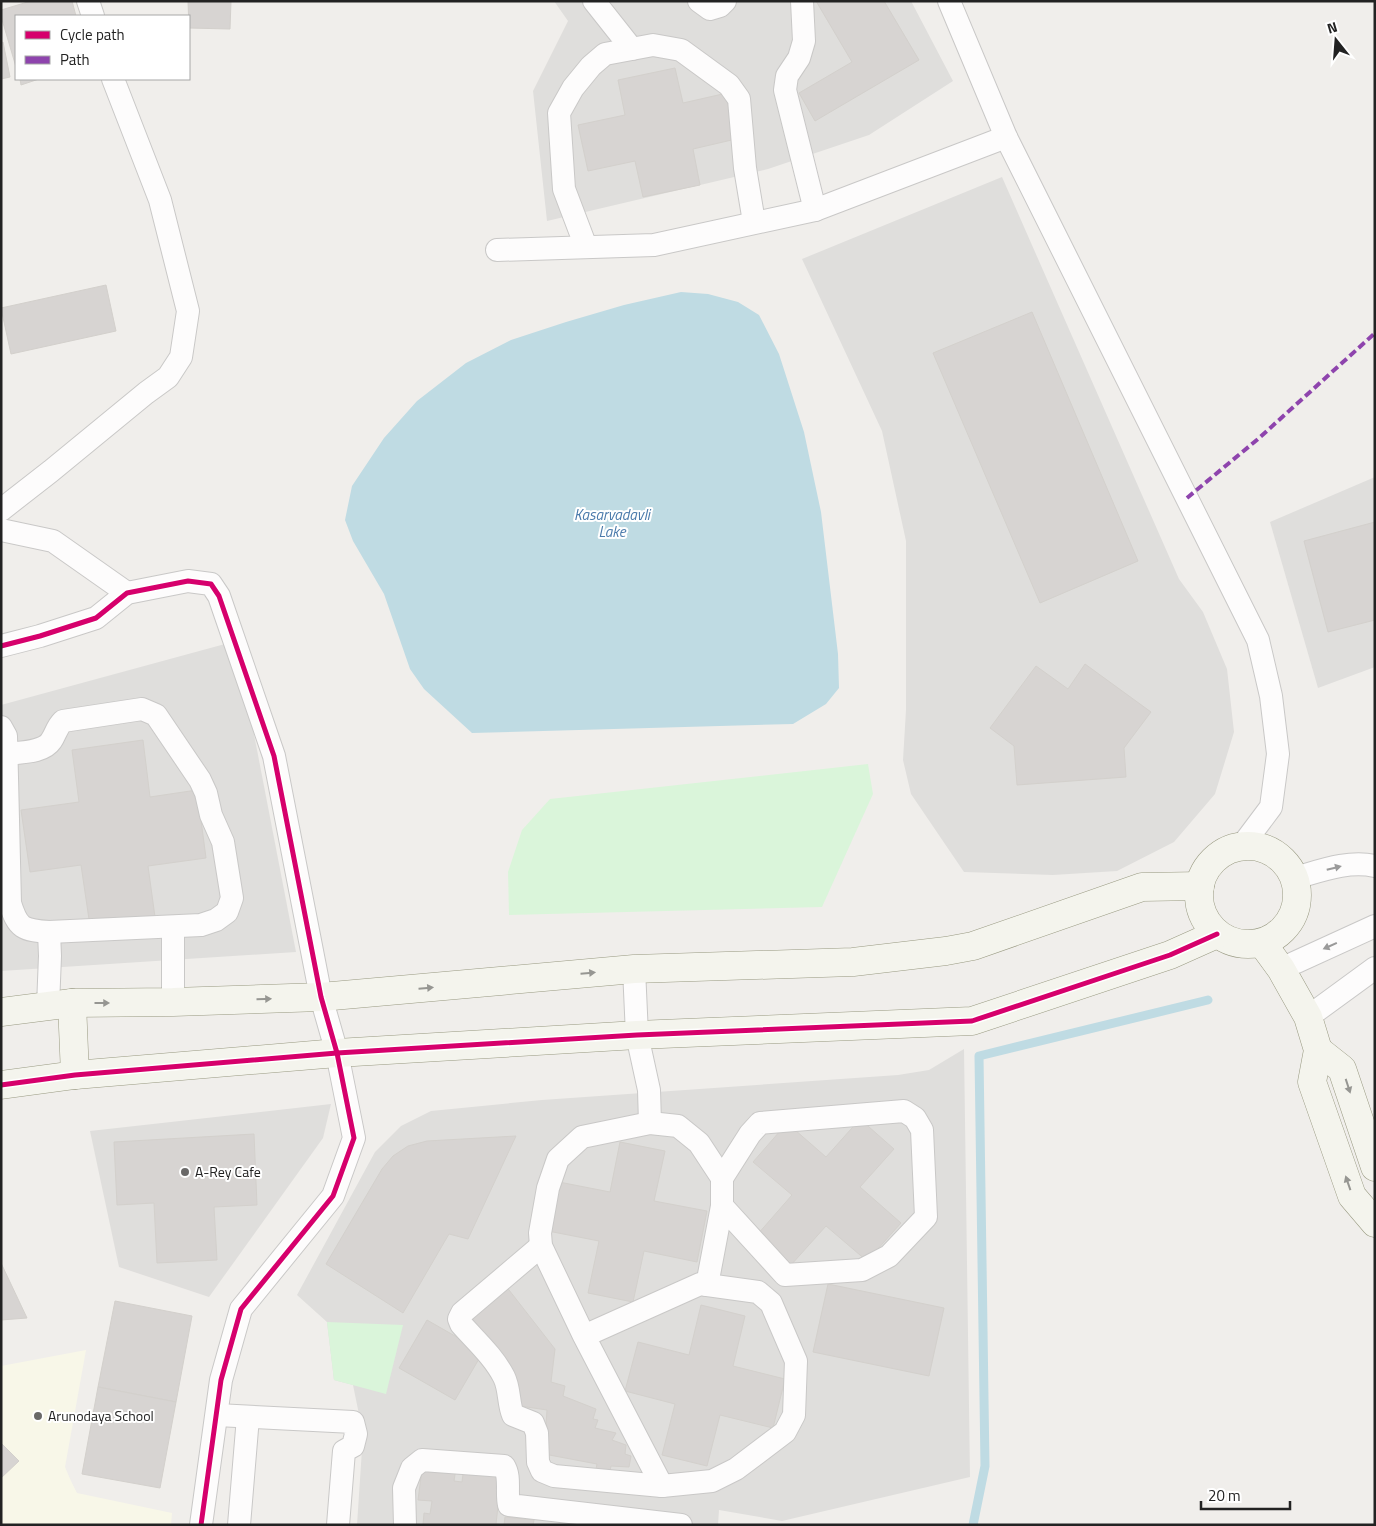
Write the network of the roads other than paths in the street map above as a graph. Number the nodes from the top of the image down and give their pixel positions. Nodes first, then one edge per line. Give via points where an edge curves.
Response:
1 (88, 1) edge
2 (594, 1) edge
3 (699, 1) edge
4 (725, 1) edge
5 (802, 1) edge
6 (949, 1) edge
7 (92, 15) edge
8 (632, 49) junction
9 (113, 80) edge
10 (1006, 137) junction
11 (815, 210) junction
12 (754, 222) junction
13 (586, 247) junction
14 (496, 250) dead end
15 (1, 510) edge
16 (1, 530) edge
17 (126, 593) junction
18 (1, 646) edge
19 (1, 726) edge
20 (7, 754) junction
21 (1241, 847) junction
22 (1375, 866) edge
23 (1295, 878) junction
24 (1200, 886) junction
25 (1375, 926) edge
26 (173, 927) junction
27 (49, 932) junction
28 (1217, 934) junction
29 (1262, 943) junction
30 (1375, 968) edge
31 (634, 969) junction
32 (1281, 969) junction
33 (321, 997) junction
34 (174, 1002) junction
35 (60, 1004) junction
36 (1, 1012) edge
37 (1308, 1017) junction
38 (637, 1035) junction
39 (1318, 1050) junction
40 (337, 1053) junction
41 (75, 1075) junction
42 (1, 1085) edge
43 (650, 1124) junction
44 (1375, 1167) edge
45 (722, 1178) junction
46 (722, 1206) junction
47 (1371, 1212) edge
48 (541, 1246) junction
49 (785, 1275) junction
50 (708, 1284) junction
51 (771, 1302) junction
52 (584, 1336) junction
53 (217, 1415) junction
54 (248, 1417) junction
55 (662, 1486) junction
56 (201, 1525) edge
57 (239, 1525) edge
58 (338, 1525) edge
59 (406, 1525) edge
60 (681, 1525) edge

1 - 7 street
2 - 8 street
3 - 4 street via 710,10
5 - 11 street via 804,41 784,90
6 - 10 street
8 - 12 street via 653,45 681,50 729,85 739,99
8 - 13 street via 604,54 573,88 559,113 564,189
9 - 15 street via 160,200 188,311 182,357 168,377
10 - 11 street
10 - 21 street via 1258,640 1271,696 1278,754 1271,806
11 - 12 street
12 - 13 street via 654,244
13 - 14 street
16 - 17 street via 53,541
17 - 18 street via 96,618
17 - 33 street via 188,581 211,584 219,596 274,756
19 - 20 street via 6,736
20 - 26 street via 43,749 63,721 142,709 156,715 206,794 223,842 232,898 227,912 216,920
20 - 27 street via 10,903 15,920 28,931
21 - 23 street via 1273,852
21 - 24 street via 1225,852 1212,862 1202,876
23 -> 22 street via 1342,866
23 - 29 street via 1296,910 1277,935
24 - 28 street via 1200,908 1206,922
24 - 31 street via 1142,887 973,946 946,951 853,962
25 -> 32 street
26 - 27 street
26 - 34 street
27 - 35 street via 50,956
28 - 29 street via 1231,942
28 - 38 street via 1161,958 972,1021
29 - 32 street
30 - 37 street
33 -> 31 street
31 - 38 street
32 - 37 street
34 -> 33 street
33 - 40 street
35 -> 34 street
35 - 36 street
35 - 41 street
37 - 39 street
38 - 40 street
38 - 43 street via 648,1090
39 -> 44 street via 1342,1069
47 -> 39 street via 1352,1196 1312,1082
40 - 41 street
40 - 53 street via 354,1138 333,1196 241,1310 221,1380
41 - 42 street
43 - 45 street via 678,1126 699,1143
43 - 48 street via 582,1138 558,1159 548,1188 540,1233
45 - 46 street
45 - 49 street via 760,1123 904,1111 922,1130 926,1217 889,1256 862,1270
46 - 49 street
46 - 50 street
48 - 52 street
48 - 55 street via 462,1314 461,1324 504,1377 513,1415 533,1423 538,1433 538,1462 542,1471 554,1476
49 - 51 street
50 - 51 street via 758,1292
50 - 52 street via 700,1284
51 - 55 street via 796,1361 794,1415 785,1432 736,1469 712,1480
52 - 55 street
53 - 54 street
53 - 56 street
54 - 57 street
54 - 58 street via 353,1422 356,1434 353,1446 344,1451
59 - 60 street via 404,1488 412,1468 422,1460 504,1466 508,1472 509,1505

